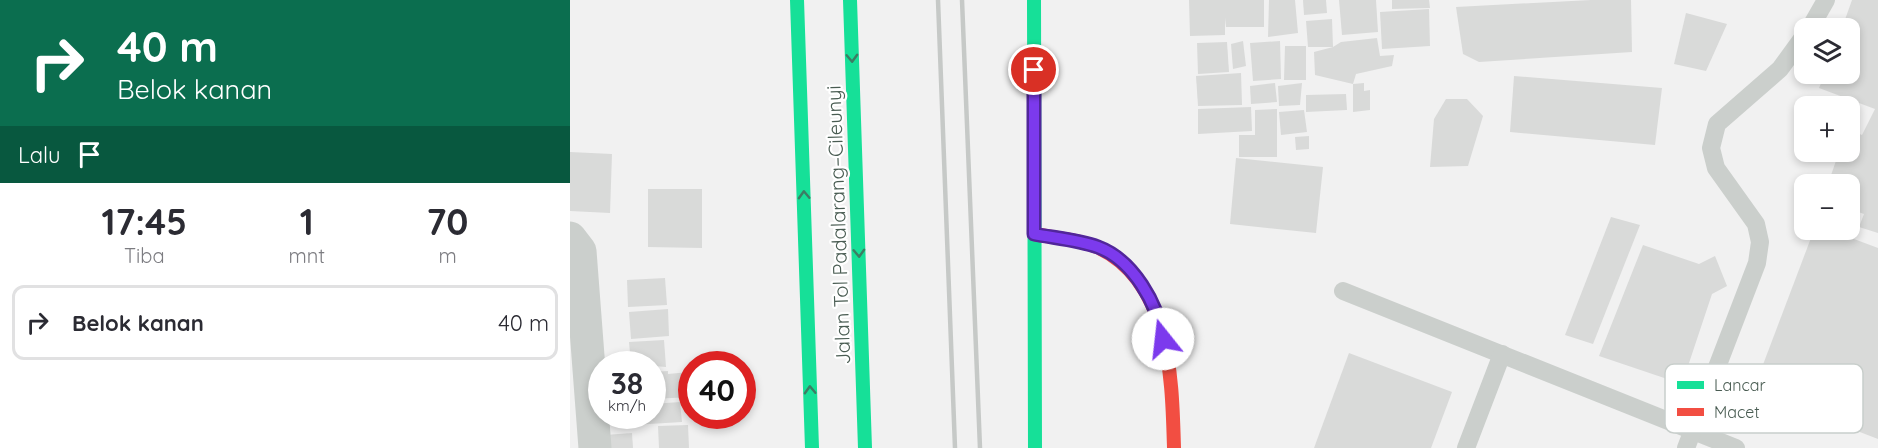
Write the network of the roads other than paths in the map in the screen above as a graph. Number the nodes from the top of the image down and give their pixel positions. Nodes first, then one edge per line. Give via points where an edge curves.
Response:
1 (797, 0) edge
2 (850, 0) edge
3 (1034, 0) edge
4 (1826, 0) edge
5 (1816, 18) edge
6 (1794, 50) edge
7 (1034, 234) junction
8 (570, 238) edge
9 (1343, 291) dead end
10 (1502, 354) junction
11 (1718, 364) edge
12 (581, 387) edge
13 (1665, 418) edge
14 (1692, 433) edge
15 (1702, 433) edge
16 (594, 448) edge
17 (812, 448) edge
18 (866, 448) edge
19 (1035, 448) edge
20 (1174, 448) edge
21 (1466, 448) edge
22 (1686, 448) edge
23 (1736, 448) edge

17 -> 1 main road, Jalan Tol Padalarang–Cileunyi
2 -> 18 main road, Jalan Tol Padalarang–Cileunyi
3 - 7 main road
4 - 5 lane
6 - 11 lane via 1780,69 1717,124 1711,148 1716,168 1756,224 1760,242 1757,263
7 - 19 main road
7 - 20 main road via 1100,248 1129,268 1145,292 1160,318 1173,399
8 - 12 street via 580,251
9 - 10 lane
10 - 13 lane
10 - 21 lane
12 - 16 street
14 - 22 lane
15 - 23 lane

